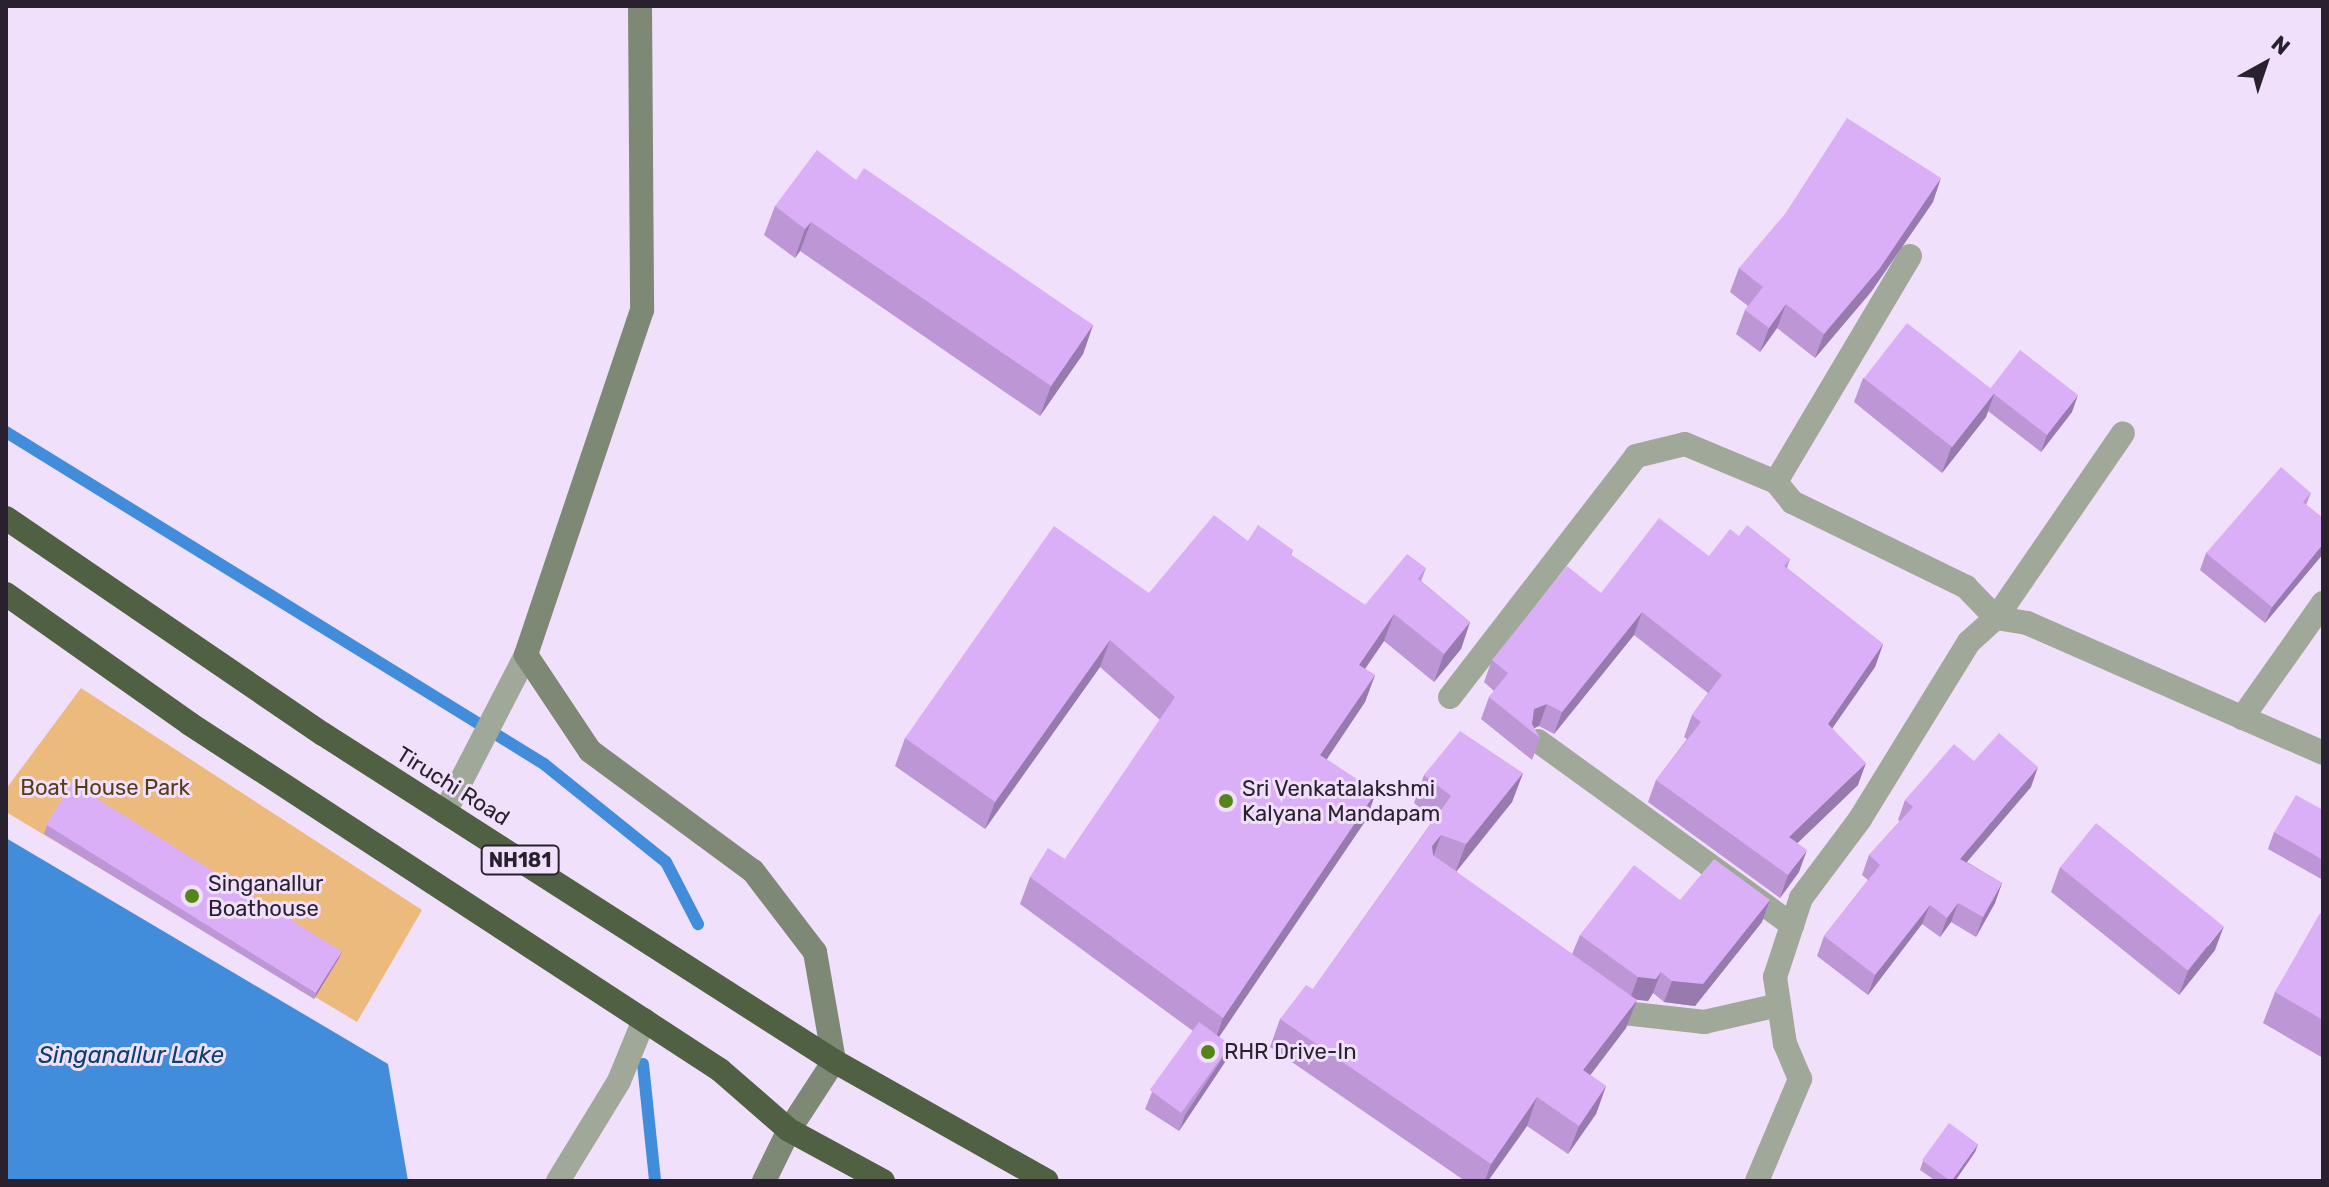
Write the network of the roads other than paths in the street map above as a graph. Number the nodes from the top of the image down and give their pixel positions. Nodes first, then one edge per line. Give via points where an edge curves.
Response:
1 (640, 6) edge
2 (1910, 256) edge
3 (2123, 433) dead end
4 (1776, 482) junction
5 (6, 518) edge
6 (6, 594) edge
7 (2323, 603) edge
8 (1996, 618) junction
9 (526, 655) junction
10 (1450, 697) dead end
11 (2242, 718) junction
12 (1538, 741) edge
13 (2323, 753) edge
14 (445, 812) junction
15 (1792, 925) junction
16 (1586, 985) edge
17 (1779, 1005) junction
18 (644, 1020) junction
19 (834, 1061) junction
20 (789, 1130) junction
21 (558, 1181) edge
22 (764, 1181) edge
23 (883, 1181) edge
24 (1047, 1181) edge
25 (1757, 1181) edge

1 - 9 street via 642,310
2 - 4 street
3 - 8 street
4 - 8 street via 1792,502 1966,587
4 - 10 street via 1685,444 1636,456
5 - 14 highway, Tiruchi Road / NH181
6 - 18 highway, NH181 via 190,724
7 - 11 street
8 - 11 street via 2027,623
8 - 15 street via 1969,642 1860,819 1801,898
9 - 14 street
9 - 19 street via 590,751 753,871 815,952
11 - 13 street
12 - 15 street
14 - 19 highway, Tiruchi Road / NH181
15 - 17 street via 1775,977
16 - 17 street via 1624,1013 1704,1022
17 - 25 street via 1785,1044 1800,1079
18 - 20 highway, NH181 via 720,1070
18 - 21 street via 619,1081
19 - 20 street
19 - 24 highway, Tiruchi Road / NH181
20 - 22 street
20 - 23 highway, NH181

